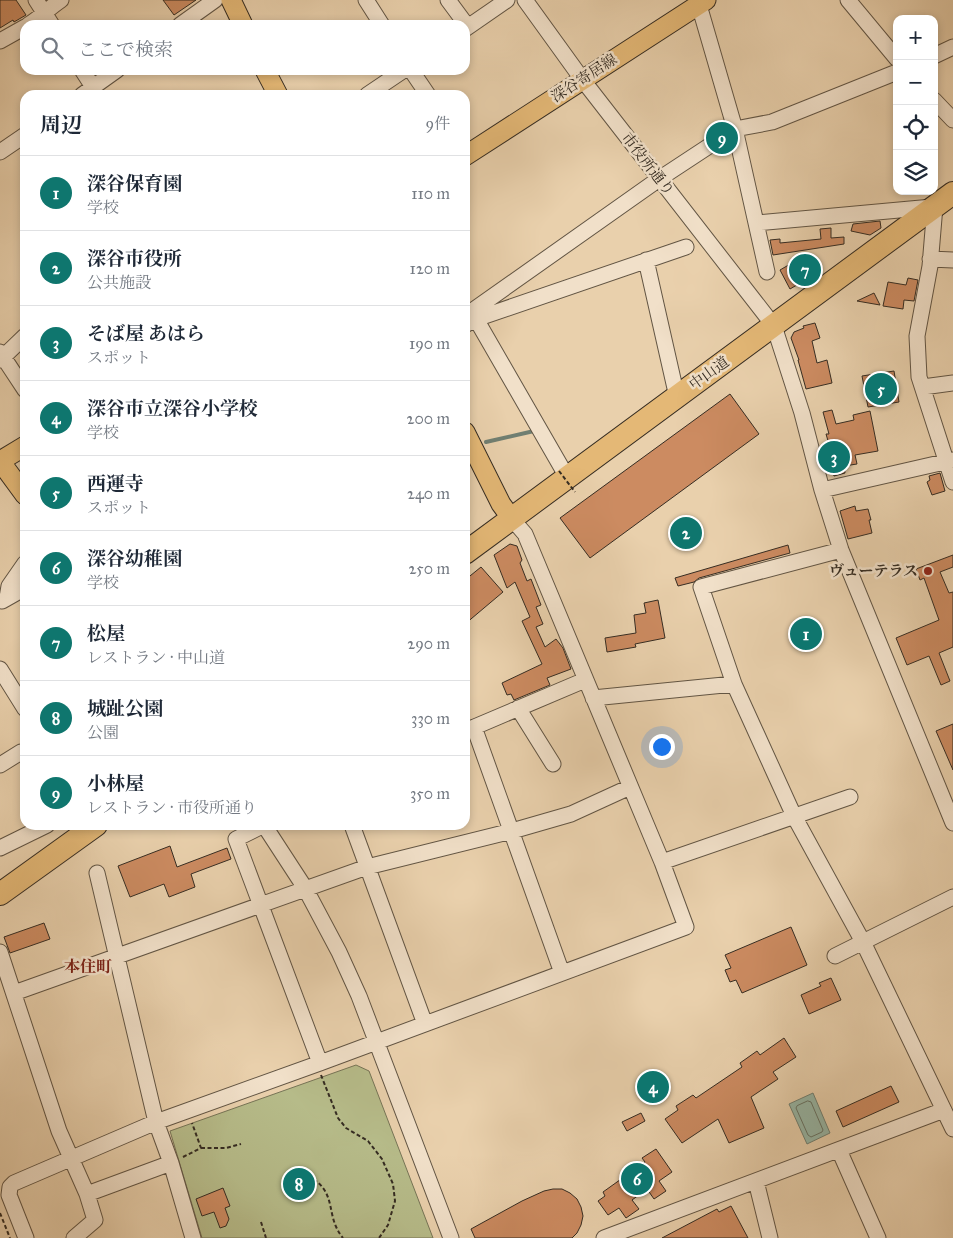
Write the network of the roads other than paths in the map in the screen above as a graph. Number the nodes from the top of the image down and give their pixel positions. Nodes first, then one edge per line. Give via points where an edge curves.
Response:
1 (36, 0) edge
2 (61, 0) edge
3 (215, 0) edge
4 (231, 0) edge
5 (366, 0) edge
6 (448, 0) edge
7 (507, 0) edge
8 (525, 0) edge
9 (848, 0) edge
10 (701, 2) edge
11 (48, 19) edge
12 (187, 20) edge
13 (241, 20) edge
14 (379, 20) edge
15 (461, 20) edge
16 (470, 25) edge
17 (20, 29) edge
18 (0, 40) edge
19 (953, 48) edge
20 (893, 54) edge
21 (938, 54) edge
22 (893, 74) edge
23 (83, 75) edge
24 (110, 75) edge
25 (268, 75) edge
26 (397, 75) edge
27 (414, 75) edge
28 (582, 79) junction
29 (87, 90) edge
30 (88, 90) edge
31 (275, 90) edge
32 (374, 90) edge
33 (425, 90) edge
34 (938, 104) edge
35 (953, 120) edge
36 (736, 129) junction
37 (20, 138) edge
38 (470, 150) edge
39 (0, 152) edge
40 (659, 179) junction
41 (953, 193) edge
42 (944, 205) edge
43 (756, 223) junction
44 (686, 246) dead end
45 (930, 259) junction
46 (646, 260) junction
47 (953, 260) edge
48 (767, 272) dead end
49 (470, 319) edge
50 (470, 320) edge
51 (470, 322) edge
52 (774, 326) junction
53 (20, 340) edge
54 (1, 356) edge
55 (20, 383) edge
56 (953, 383) edge
57 (922, 387) junction
58 (677, 397) junction
59 (470, 442) edge
60 (20, 449) edge
61 (949, 460) edge
62 (0, 461) edge
63 (567, 480) junction
64 (953, 482) edge
65 (20, 488) edge
66 (822, 490) junction
67 (512, 519) junction
68 (470, 549) edge
69 (841, 550) junction
70 (20, 571) edge
71 (16, 595) edge
72 (0, 669) edge
73 (585, 680) junction
74 (734, 684) junction
75 (593, 698) junction
76 (20, 701) edge
77 (518, 708) junction
78 (470, 729) edge
79 (470, 731) edge
80 (20, 752) dead end
81 (553, 764) dead end
82 (0, 765) edge
83 (630, 788) junction
84 (850, 798) dead end
85 (794, 816) junction
86 (953, 822) edge
87 (37, 830) edge
88 (89, 830) edge
89 (253, 830) edge
90 (267, 830) edge
91 (354, 830) edge
92 (512, 831) junction
93 (0, 848) edge
94 (662, 862) junction
95 (367, 867) junction
96 (97, 873) dead end
97 (305, 888) junction
98 (0, 894) edge
99 (953, 897) edge
100 (262, 904) junction
101 (863, 942) junction
102 (0, 952) edge
103 (835, 956) dead end
104 (117, 957) junction
105 (562, 974) junction
106 (14, 993) junction
107 (425, 1024) junction
108 (376, 1042) junction
109 (319, 1064) junction
110 (946, 1102) edge
111 (156, 1122) junction
112 (953, 1129) edge
113 (839, 1150) junction
114 (70, 1158) junction
115 (171, 1163) junction
116 (756, 1181) junction
117 (87, 1194) junction
118 (77, 1237) edge
119 (26, 1238) edge
120 (193, 1238) edge
121 (450, 1238) edge
122 (604, 1238) edge
123 (770, 1238) edge
124 (878, 1238) edge

1 - 11 street
2 - 11 street
3 - 12 street
4 - 13 main road
5 - 14 street
6 - 15 street
7 - 16 street
8 - 28 street, 市役所通り
9 - 20 street
10 - 28 main road, 深谷寄居線
10 - 36 street
17 - 18 street
19 - 21 street
22 - 36 street via 772,122
23 - 29 street
24 - 30 street
25 - 31 main road
26 - 32 street
27 - 33 street
28 - 38 main road, 深谷寄居線
28 - 40 street, 市役所通り
34 - 35 street
36 - 40 street
36 - 43 street
37 - 39 street
40 - 49 street
40 - 52 street, 市役所通り
41 - 42 highway, 中山道
42 - 43 street
42 - 45 street
42 - 52 highway, 中山道
43 - 48 street
44 - 46 street
45 - 47 street
45 - 57 street via 918,336
46 - 50 street
46 - 58 street
51 - 63 street
52 - 58 highway, 中山道
52 - 66 street
53 - 54 street
54 - 55 street
56 - 57 street
57 - 61 street
58 - 63 highway, 中山道
59 - 67 main road
60 - 62 main road
61 - 64 street
61 - 66 street
62 - 65 main road
63 - 67 highway, 中山道
66 - 69 street
67 - 68 highway, 中山道
67 - 73 street via 525,534
69 - 74 street via 701,587
69 - 86 street
70 - 71 street via 10,586
72 - 76 street
73 - 75 street
73 - 77 street
74 - 75 street
74 - 85 street
75 - 83 street
77 - 78 street
77 - 81 street
79 - 92 street
80 - 82 street
83 - 92 street via 571,814
83 - 94 street
84 - 85 street
85 - 94 street
85 - 101 street
87 - 93 street
88 - 98 highway
89 - 100 street via 236,838
90 - 97 street
91 - 95 street
92 - 95 street
92 - 105 street
94 - 105 street via 686,926
95 - 97 street
95 - 107 street
96 - 104 street
97 - 100 street
97 - 108 street via 339,952
99 - 101 street
100 - 104 street
100 - 109 street
101 - 103 street
101 - 110 street
102 - 106 street
104 - 106 street
104 - 111 street
105 - 107 street
106 - 114 street
107 - 108 street
108 - 109 street
108 - 121 street
109 - 111 street
110 - 112 street
110 - 113 street
111 - 114 street
111 - 115 street
113 - 116 street
113 - 124 street
114 - 117 street
114 - 119 street via 14,1183 10,1188 9,1195
115 - 117 street
115 - 120 street
116 - 122 street
116 - 123 street
117 - 118 street via 95,1220

